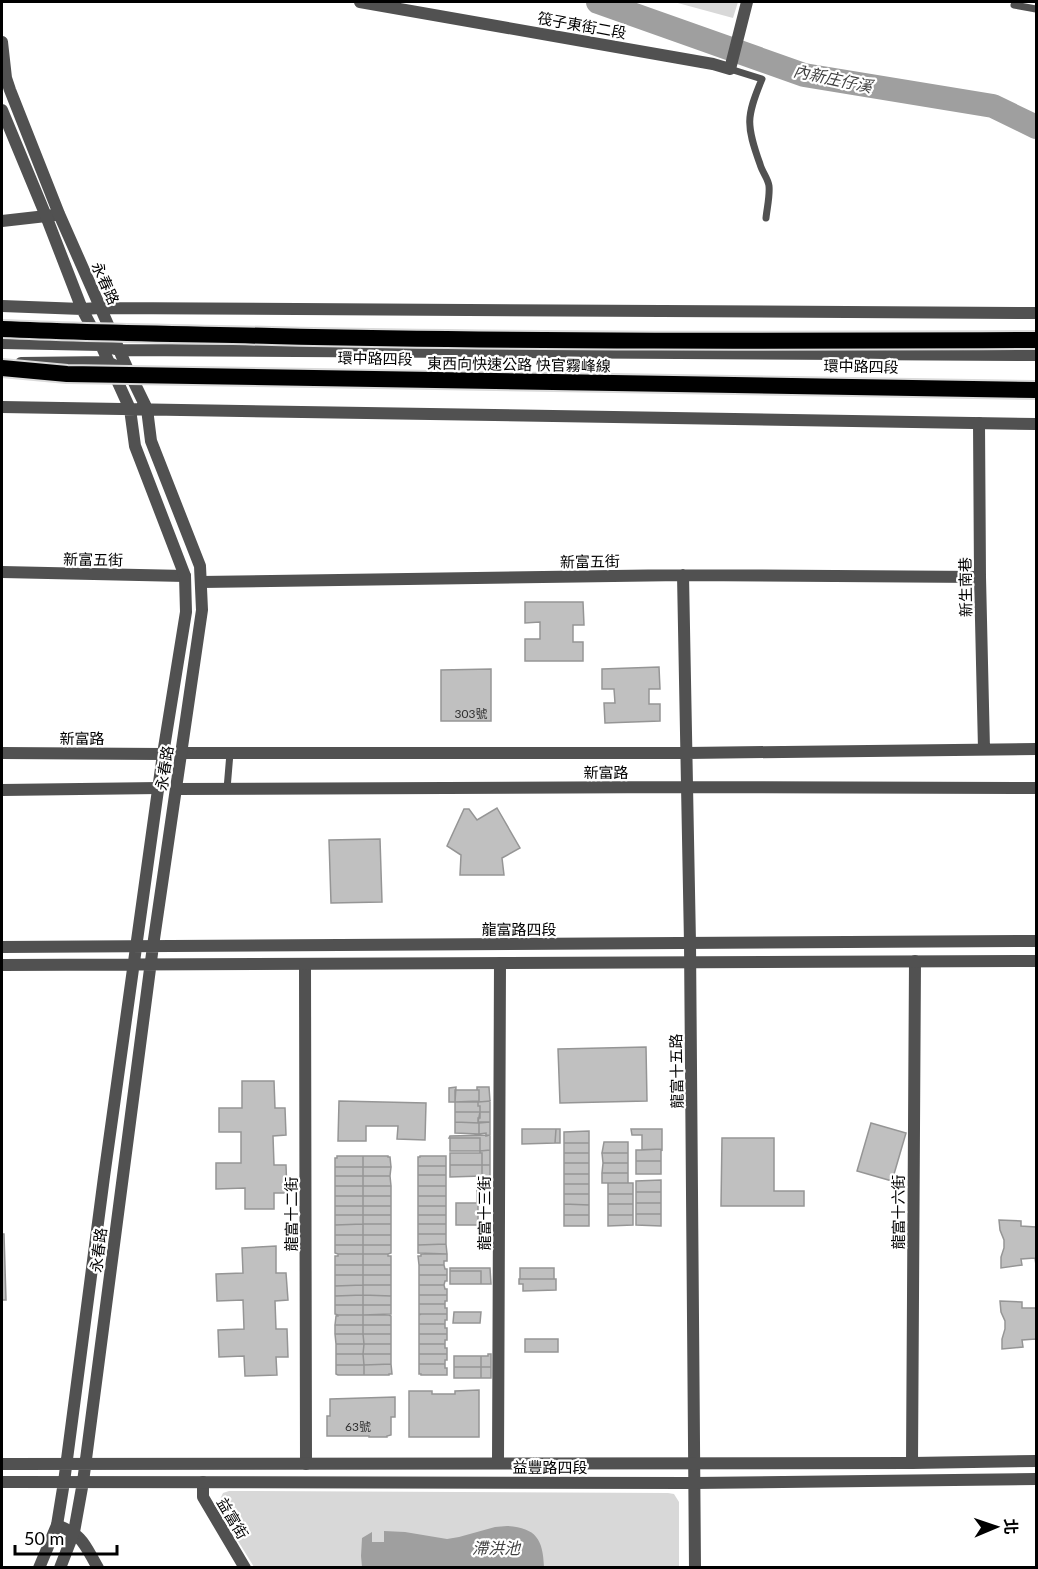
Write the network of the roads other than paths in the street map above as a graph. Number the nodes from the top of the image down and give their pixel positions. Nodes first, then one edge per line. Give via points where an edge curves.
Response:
1 (360, 2) edge
2 (747, 2) edge
3 (1014, 4) dead end
4 (1036, 9) edge
5 (2, 42) edge
6 (731, 65) junction
7 (2, 110) edge
8 (59, 214) junction
9 (46, 216) junction
10 (766, 218) dead end
11 (2, 221) edge
12 (2, 306) edge
13 (100, 308) junction
14 (82, 309) junction
15 (1036, 313) edge
16 (2, 329) edge
17 (1036, 340) edge
18 (2, 343) edge
19 (101, 345) junction
20 (119, 350) junction
21 (1036, 355) edge
22 (108, 362) junction
23 (2, 363) edge
24 (2, 368) edge
25 (128, 370) junction
26 (1036, 383) edge
27 (1036, 390) edge
28 (2, 407) edge
29 (130, 409) junction
30 (147, 409) junction
31 (979, 423) junction
32 (1036, 424) edge
33 (2, 572) edge
34 (683, 575) junction
35 (185, 576) junction
36 (980, 577) junction
37 (201, 582) junction
38 (984, 749) junction
39 (1036, 749) edge
40 (2, 753) edge
41 (181, 753) junction
42 (230, 753) junction
43 (687, 753) junction
44 (163, 754) junction
45 (687, 787) junction
46 (159, 788) junction
47 (1036, 788) edge
48 (176, 789) junction
49 (227, 789) junction
50 (2, 790) edge
51 (1036, 942) edge
52 (690, 943) junction
53 (136, 946) junction
54 (153, 946) junction
55 (2, 947) edge
56 (1036, 961) edge
57 (690, 962) junction
58 (915, 962) junction
59 (500, 963) junction
60 (2, 964) edge
61 (134, 964) junction
62 (150, 964) junction
63 (305, 964) junction
64 (1036, 1461) edge
65 (66, 1463) junction
66 (498, 1463) junction
67 (695, 1463) junction
68 (912, 1463) junction
69 (2, 1464) edge
70 (306, 1464) junction
71 (85, 1465) junction
72 (1036, 1479) edge
73 (2, 1482) edge
74 (64, 1482) junction
75 (83, 1482) junction
76 (202, 1482) junction
77 (694, 1483) junction
78 (57, 1525) junction
79 (74, 1532) junction
80 (39, 1568) edge
81 (60, 1568) edge
82 (98, 1568) edge
83 (245, 1568) edge
84 (695, 1568) edge

1 - 6 street, 筏子東街二段
2 - 6 street
3 - 4 lane
5 - 8 street, 永春路 via 6,78
6 - 10 lane via 762,79 749,121 769,188
7 - 9 street, 永春路
8 - 9 street
8 - 13 street, 永春路
9 - 11 street
9 - 14 street, 永春路
12 - 14 street
13 - 14 street
13 - 15 street
13 - 20 street, 永春路
14 - 19 street, 永春路
16 - 17 highway, 東西向快速公路 快官霧峰線, bridge via 380,339
18 - 19 street, 環中路四段
19 - 20 street, 環中路四段
19 - 22 street, 永春路
20 - 21 street, 環中路四段
20 - 25 street, 永春路
22 - 23 street, 環中路四段
22 - 25 street, 環中路四段
22 - 29 street, 永春路
24 - 27 highway, 東西向快速公路 快官霧峰線, bridge via 67,374
25 - 26 street, 環中路四段
25 - 30 street, 永春路
28 - 29 street
29 - 30 street
29 - 35 street, 永春路 via 135,446
30 - 31 street
30 - 37 street, 永春路 via 151,441 200,566
31 - 32 street
31 - 36 street, 新生南巷
33 - 35 street, 新富五街
34 - 36 street, 新富五街
34 - 37 street, 新富五街
34 - 43 street, 龍富十五路
35 - 44 street, 永春路 via 186,612
36 - 38 street, 新生南巷
37 - 41 street, 永春路 via 202,609
38 - 39 street, 新富路
38 - 43 street, 新富路
40 - 44 street, 新富路
41 - 42 street, 新富路
41 - 48 street, 永春路
42 - 43 street, 新富路
42 - 49 lane
43 - 45 street, 龍富十五路
44 - 46 street, 永春路
45 - 47 street, 新富路
45 - 49 street, 新富路
45 - 52 street, 龍富十五路
46 - 50 street
46 - 53 street, 永春路
48 - 49 street, 新富路
48 - 54 street, 永春路
51 - 52 street, 龍富路四段
52 - 54 street, 龍富路四段
52 - 57 street, 龍富十五路
53 - 54 street, 龍富路四段
53 - 55 street, 龍富路四段
53 - 61 street, 永春路
54 - 62 street, 永春路
56 - 58 street
57 - 58 street
57 - 59 street
57 - 67 street, 龍富十五路
58 - 68 street, 龍富十六街
59 - 63 street
59 - 66 street, 龍富十三街
60 - 61 street
61 - 62 street
61 - 65 street, 永春路
62 - 63 street
62 - 71 street, 永春路
63 - 70 street, 龍富十二街
64 - 68 street, 益豐路四段
65 - 69 street, 益豐路四段
65 - 71 street, 益豐路四段
65 - 74 street, 永春路
66 - 67 street, 益豐路四段
66 - 70 street, 益豐路四段
67 - 68 street, 益豐路四段
67 - 77 street, 龍富十五路
70 - 71 street, 益豐路四段
71 - 75 street, 永春路
72 - 77 street, 益豐路四段
73 - 74 street, 益豐路四段
74 - 75 street, 益豐路四段
74 - 78 street, 永春路
75 - 76 street, 益豐路四段
75 - 79 street, 永春路
76 - 77 street, 益豐路四段
76 - 83 street, 益富街 via 203,1497
77 - 84 street, 龍富十五路
78 - 79 street
78 - 80 street, 永春路
79 - 81 street, 永春路
79 - 82 street

